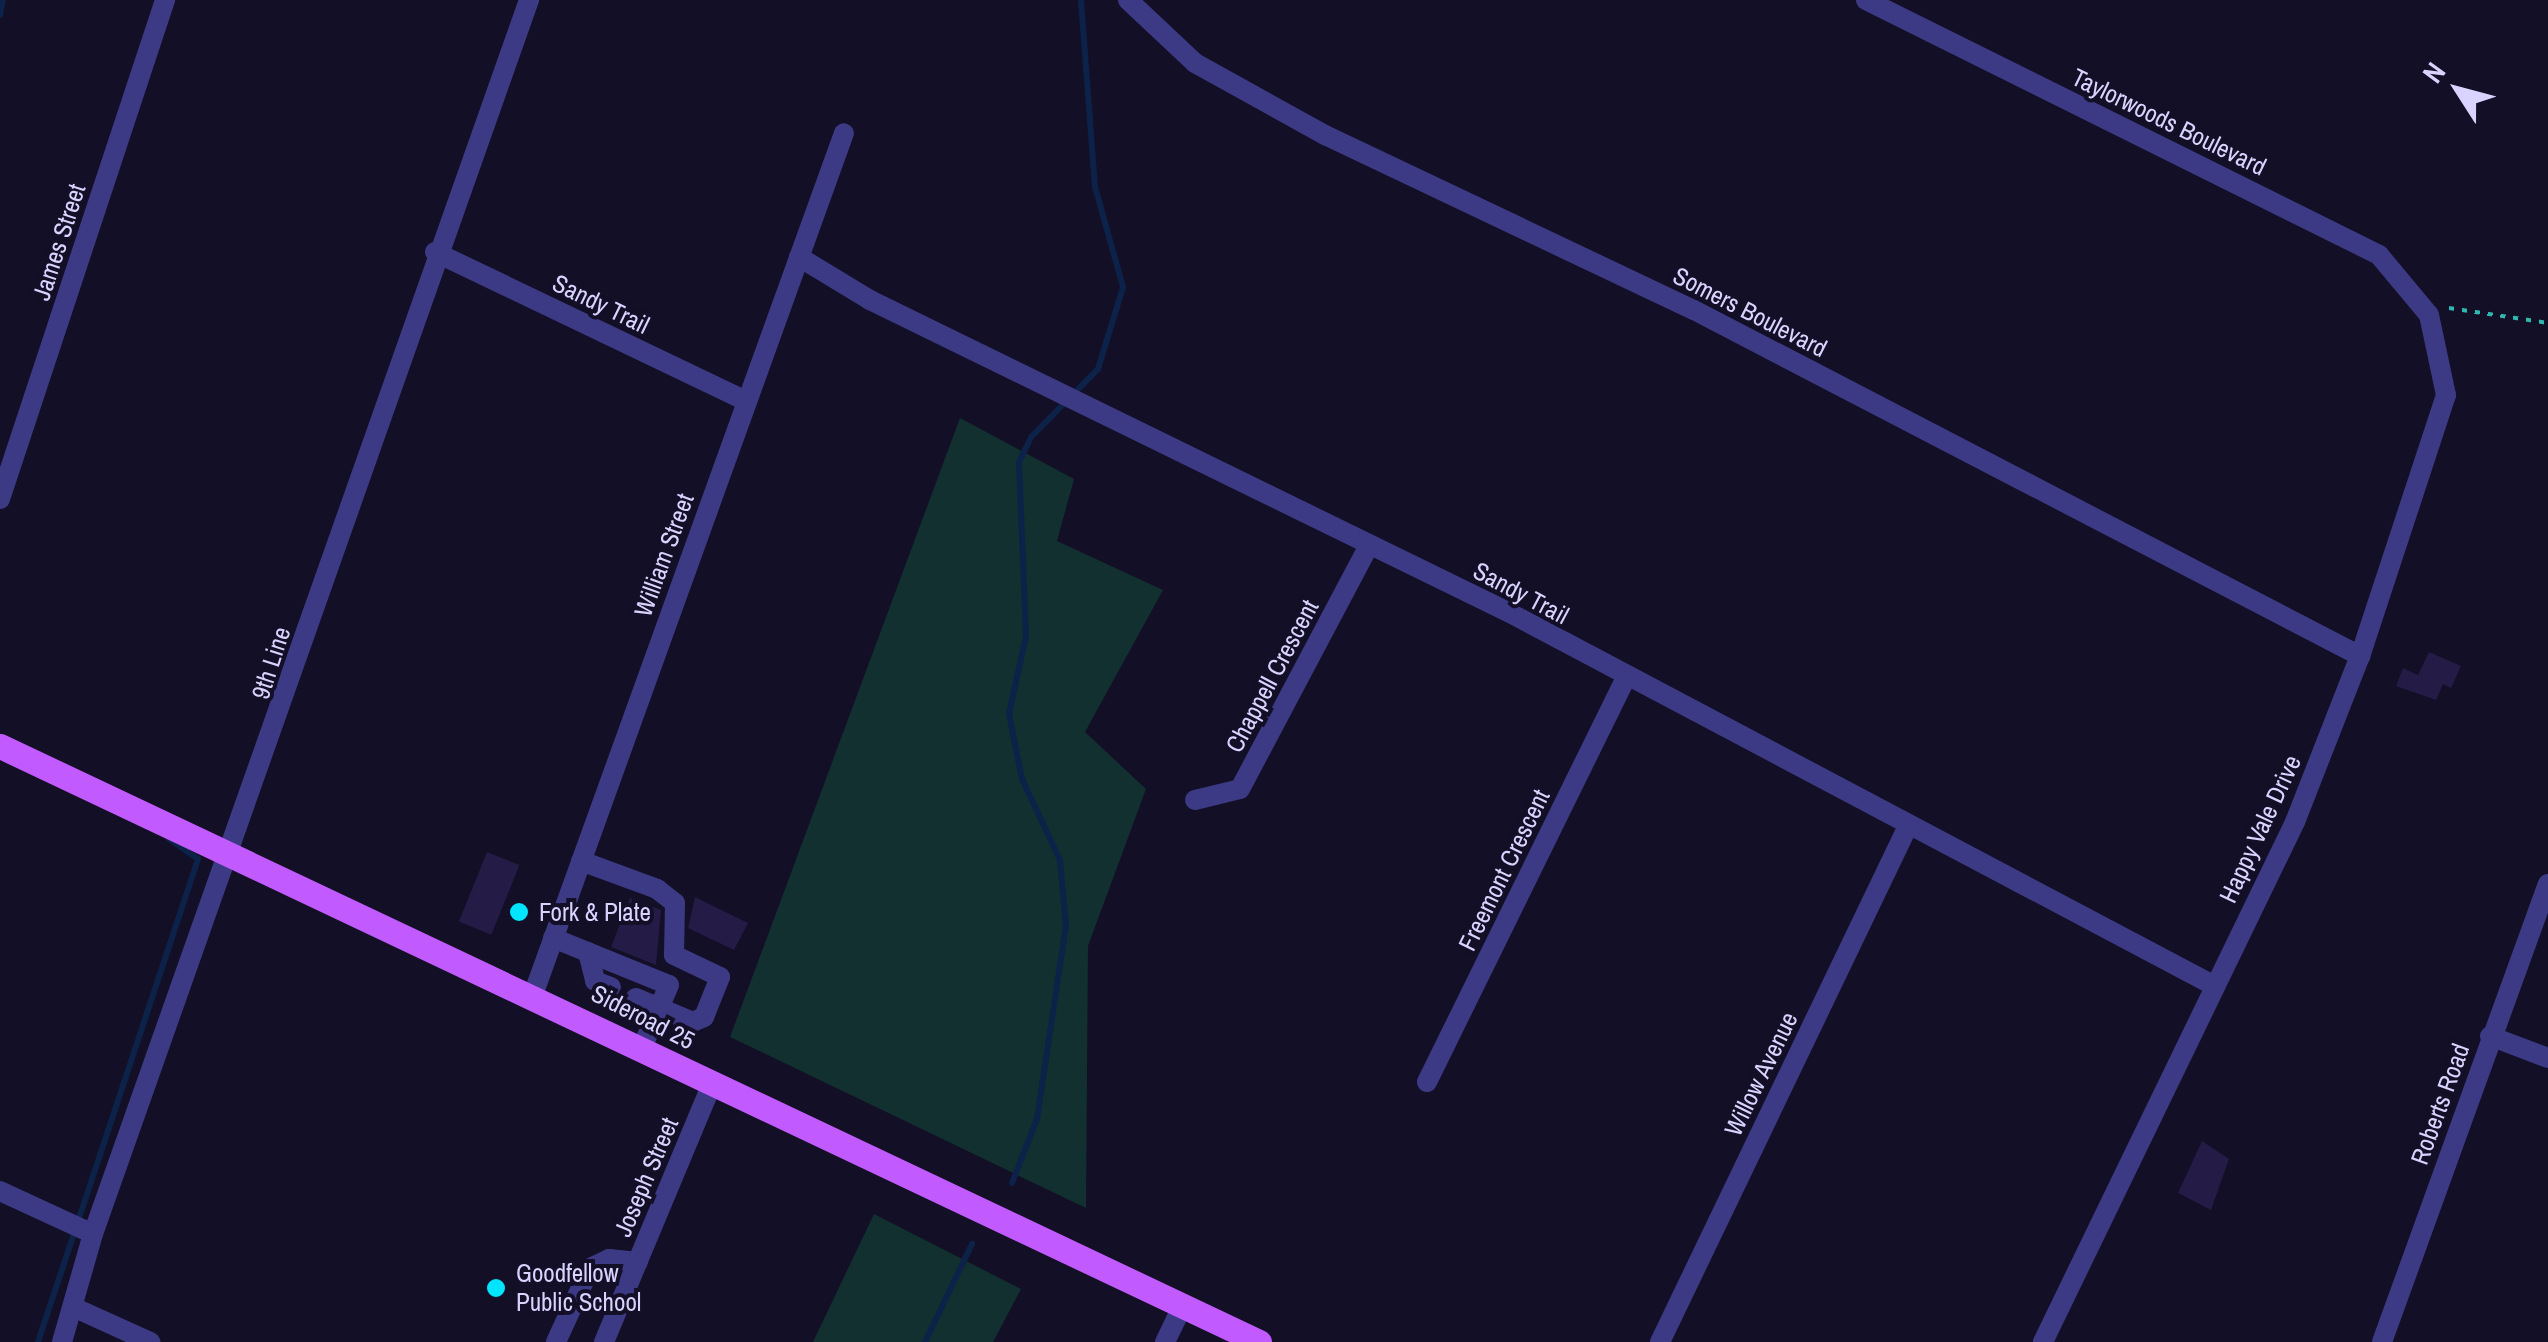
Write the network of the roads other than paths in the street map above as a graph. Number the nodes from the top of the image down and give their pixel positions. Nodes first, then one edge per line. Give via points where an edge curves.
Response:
1 (165, 0) edge
2 (529, 0) edge
3 (1128, 0) edge
4 (1866, 0) edge
5 (1152, 8) edge
6 (844, 133) dead end
7 (435, 252) junction
8 (799, 257) junction
9 (2429, 314) joint
10 (746, 401) junction
11 (0, 499) edge
12 (1369, 545) junction
13 (2360, 656) junction
14 (1625, 679) junction
15 (0, 746) edge
16 (1195, 800) dead end
17 (1907, 828) junction
18 (226, 856) junction
19 (581, 861) junction
20 (2548, 884) edge
21 (553, 938) junction
22 (588, 952) junction
23 (2214, 985) junction
24 (611, 987) dead end
25 (533, 996) junction
26 (636, 998) dead end
27 (660, 1008) junction
28 (2490, 1036) junction
29 (641, 1050) junction
30 (2548, 1058) edge
31 (1427, 1082) dead end
32 (712, 1086) junction
33 (0, 1190) edge
34 (93, 1234) junction
35 (638, 1262) junction
36 (1183, 1305) junction
37 (74, 1307) junction
38 (62, 1342) edge
39 (150, 1342) edge
40 (556, 1342) edge
41 (604, 1342) edge
42 (1165, 1342) edge
43 (1259, 1342) edge
44 (1660, 1342) edge
45 (2043, 1342) edge
46 (2382, 1342) edge

1 - 11 street, James Street
2 - 7 street, 9th Line
3 - 5 street, Somers Boulevard
4 - 9 street, Taylorwoods Boulevard via 2379,255
5 - 13 street, Somers Boulevard via 1196,63 1325,135 1694,310
6 - 8 street, William Street
7 - 10 street, Sandy Trail
7 - 18 street, 9th Line via 265,760
8 - 10 street, William Street
8 - 12 street, Sandy Trail via 870,300
9 - 13 street, Happy Vale Drive via 2446,395
10 - 19 street, William Street
12 - 14 street, Sandy Trail via 1510,613
12 - 16 street, Chappell Crescent via 1240,789
13 - 23 street, Happy Vale Drive via 2295,822
14 - 17 street, Sandy Trail
14 - 31 street, Freemont Crescent
15 - 18 main road, Sideroad 25
17 - 23 street, Sandy Trail
17 - 44 street, Willow Avenue
18 - 25 main road, Sideroad 25
18 - 34 street, 9th Line
19 - 21 street, William Street
19 - 27 street via 657,888 675,902 674,955 720,976 704,1017 694,1022
20 - 28 street, Roberts Road
21 - 22 street
21 - 25 street, William Street
22 - 24 street via 595,980
22 - 27 street via 669,985
23 - 45 street, Happy Vale Drive
25 - 29 main road, Sideroad 25
26 - 27 street
27 - 29 street
28 - 30 street
28 - 46 street, Roberts Road
29 - 32 main road, Sideroad 25
32 - 35 street, Joseph Street
32 - 36 main road, Sideroad 25
33 - 34 street
34 - 37 street, 9th Line
35 - 40 street via 609,1260 590,1268
35 - 41 street, Joseph Street
36 - 42 street
36 - 43 main road, Sideroad 25
37 - 38 street, 9th Line
37 - 39 street

